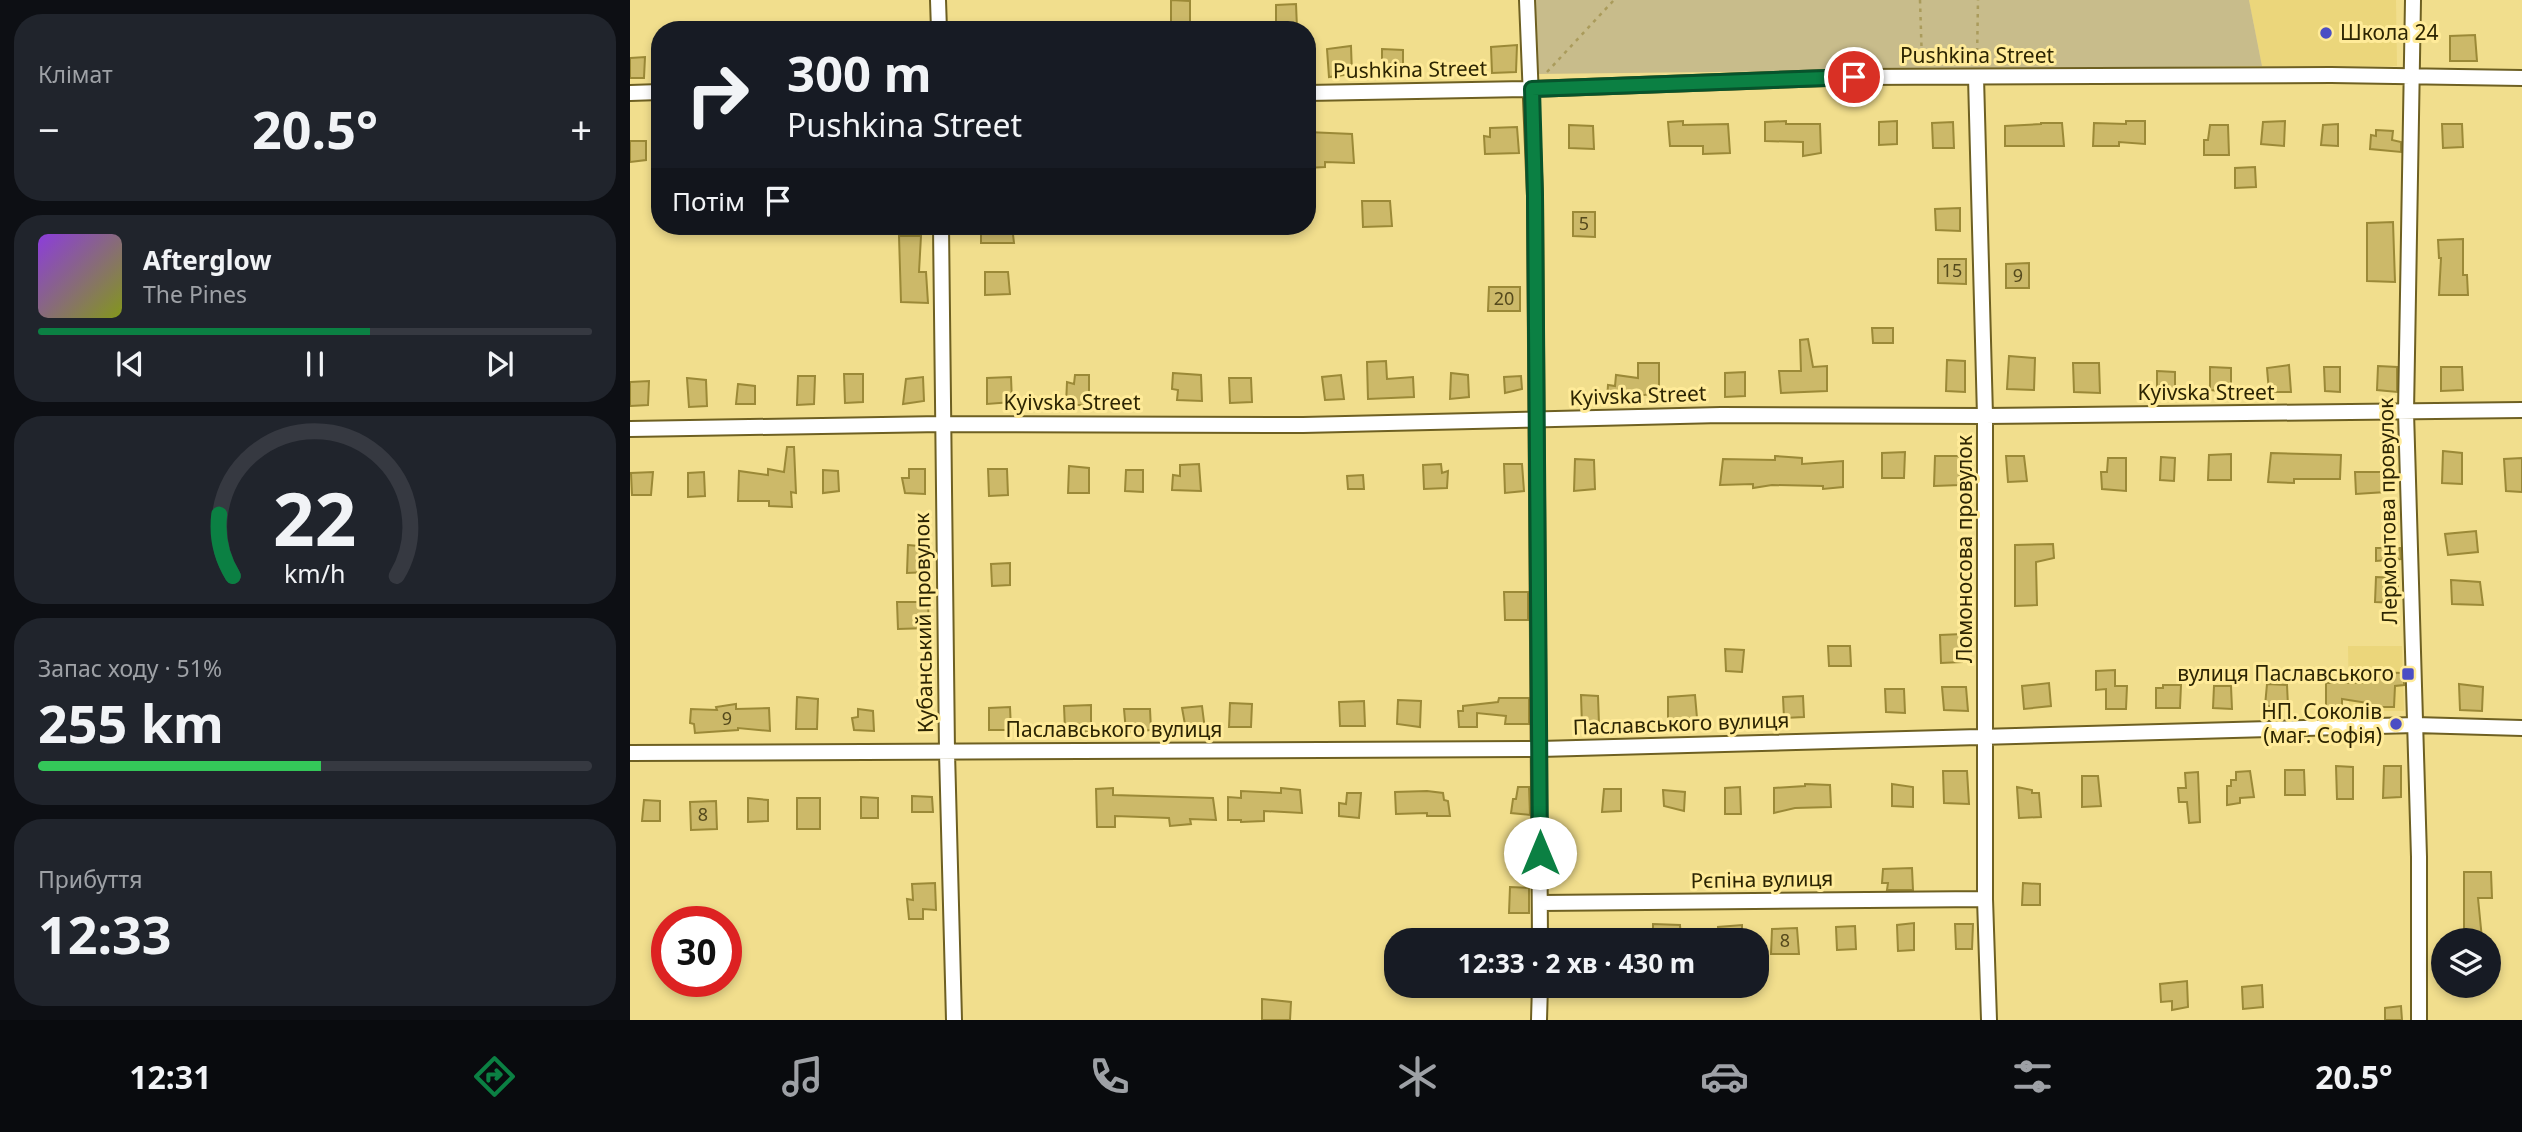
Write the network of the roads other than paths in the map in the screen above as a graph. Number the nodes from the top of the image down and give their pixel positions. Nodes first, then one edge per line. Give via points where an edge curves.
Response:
1 (938, 0) edge
2 (1527, 0) edge
3 (2413, 0) edge
4 (939, 21) edge
5 (1976, 77) junction
6 (2412, 77) junction
7 (2522, 78) edge
8 (1532, 89) junction
9 (651, 92) edge
10 (630, 93) edge
11 (1316, 93) edge
12 (941, 235) edge
13 (2522, 410) edge
14 (2406, 412) junction
15 (1985, 415) junction
16 (1535, 421) junction
17 (942, 424) junction
18 (630, 429) edge
19 (2415, 725) junction
20 (2522, 728) edge
21 (1986, 737) junction
22 (1540, 749) junction
23 (947, 752) junction
24 (630, 754) edge
25 (1985, 899) junction
26 (1540, 903) junction
27 (1540, 928) edge
28 (1539, 998) edge
29 (954, 1020) edge
30 (1539, 1020) edge
31 (1989, 1020) edge
32 (2419, 1020) edge

1 - 4 street
2 - 8 street
3 - 6 street, Лермонтова провулок
5 - 6 street, Pushkina Street
5 - 8 street, Pushkina Street
5 - 15 street, Ломоносова провулок
6 - 7 street, Pushkina Street
6 - 14 street, Лермонтова провулок
8 - 11 street, Pushkina Street
8 - 16 street
9 - 10 street
12 - 17 street, Кубанський провулок
13 - 14 street, Kyivska Street
14 - 15 street, Kyivska Street
14 - 19 street, Лермонтова провулок
15 - 16 street, Kyivska Street via 1721,415
15 - 21 street, Ломоносова провулок
16 - 17 street, Kyivska Street
16 - 22 street
17 - 18 street, Kyivska Street
17 - 23 street, Кубанський провулок
19 - 20 street, Паславського вулиця
19 - 21 street, Паславського вулиця
19 - 32 street, Лермонтова провулок
21 - 22 street, Паславського вулиця
21 - 25 street, Ломоносова провулок
22 - 23 street, Паславського вулиця
22 - 26 street
23 - 24 street, Паславського вулиця
23 - 29 street, Кубанський провулок
25 - 26 street, Рєпіна вулиця
25 - 31 street, Ломоносова провулок
26 - 27 street
28 - 30 street

